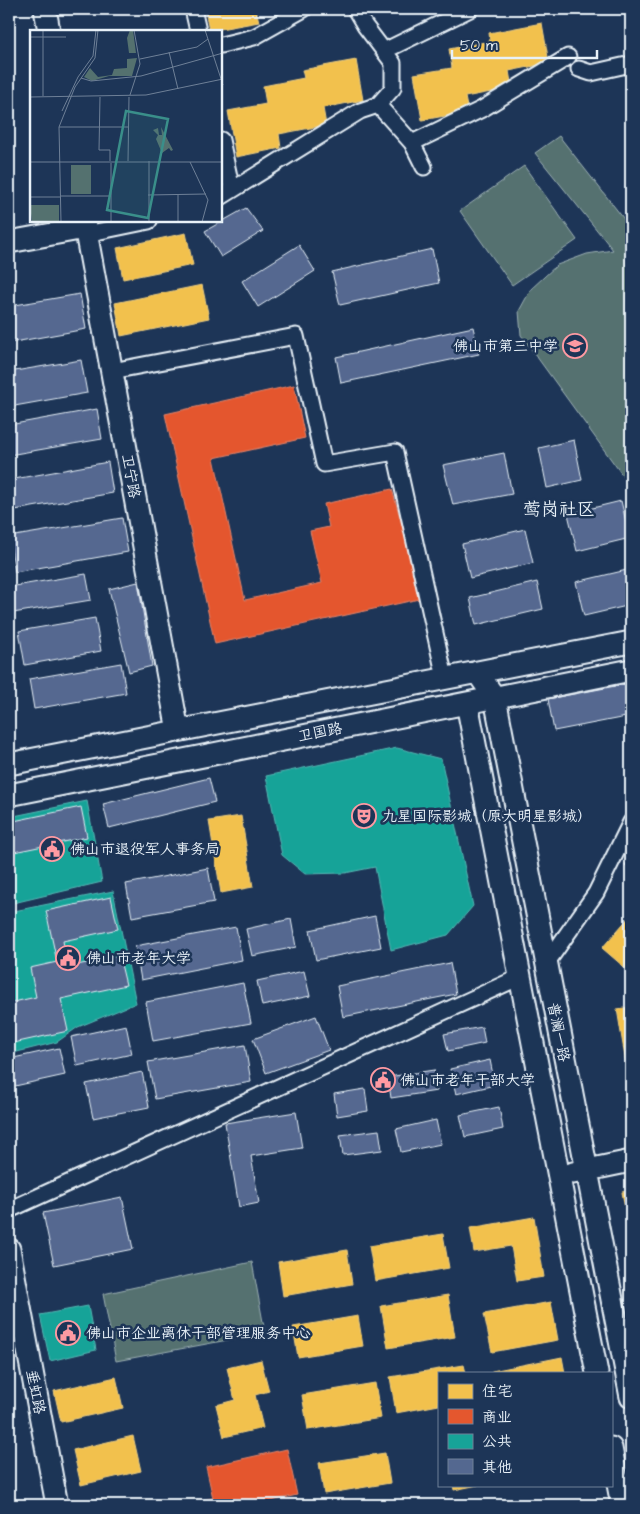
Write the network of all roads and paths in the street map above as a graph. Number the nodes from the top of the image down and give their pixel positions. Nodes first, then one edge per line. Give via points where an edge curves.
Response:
1 (45, 9) edge
2 (194, 9) edge
3 (304, 9) edge
4 (355, 9) edge
5 (470, 9) edge
6 (49, 30) edge
7 (198, 30) edge
8 (222, 45) edge
9 (384, 51) junction
10 (568, 56) dead end
11 (631, 64) edge
12 (579, 68) dead end
13 (378, 105) junction
14 (412, 143) junction
15 (222, 151) edge
16 (424, 167) dead end
17 (226, 194) edge
18 (140, 222) edge
19 (85, 228) edge
20 (9, 242) edge
21 (112, 371) junction
22 (631, 642) edge
23 (631, 670) edge
24 (478, 672) junction
25 (445, 678) junction
26 (495, 698) junction
27 (467, 703) junction
28 (178, 731) junction
29 (9, 764) edge
30 (9, 795) edge
31 (631, 822) edge
32 (546, 964) junction
33 (520, 977) junction
34 (631, 1161) edge
35 (586, 1170) junction
36 (559, 1177) junction
37 (9, 1210) edge
38 (9, 1249) edge
39 (14, 1300) edge
40 (597, 1372) edge
41 (631, 1397) edge
42 (612, 1453) edge
43 (57, 1505) edge
44 (622, 1505) edge

1 - 6 main road
2 - 7 street
3 - 8 street via 254,38
4 - 9 street
5 - 9 street
9 - 13 street via 393,63 393,88
10 - 14 street via 482,109
11 - 12 street via 591,73
13 - 14 street
13 - 17 street via 360,111
14 - 16 street
15 - 17 street
18 - 19 street
19 - 20 main road
19 - 21 main road, 卫宁路
21 - 25 street via 296,336 324,464 395,452
21 - 28 main road, 卫宁路
22 - 24 main road
23 - 26 main road, 卫国路
24 - 25 main road
24 - 26 main road, 普澜一路
24 - 27 main road
25 - 28 main road
26 - 27 main road, 卫国路
26 - 32 main road, 普澜一路
27 - 30 main road, 卫国路
27 - 33 main road, 普澜一路
28 - 29 main road
31 - 32 street via 596,893
32 - 35 main road, 普澜一路
33 - 36 main road, 普澜一路
33 - 37 street
34 - 35 main road
35 - 36 main road
35 - 41 main road, 普澜一路
36 - 40 main road, 普澜一路
38 - 39 main road, 垂虹路
39 - 43 main road, 垂虹路
42 - 44 main road

